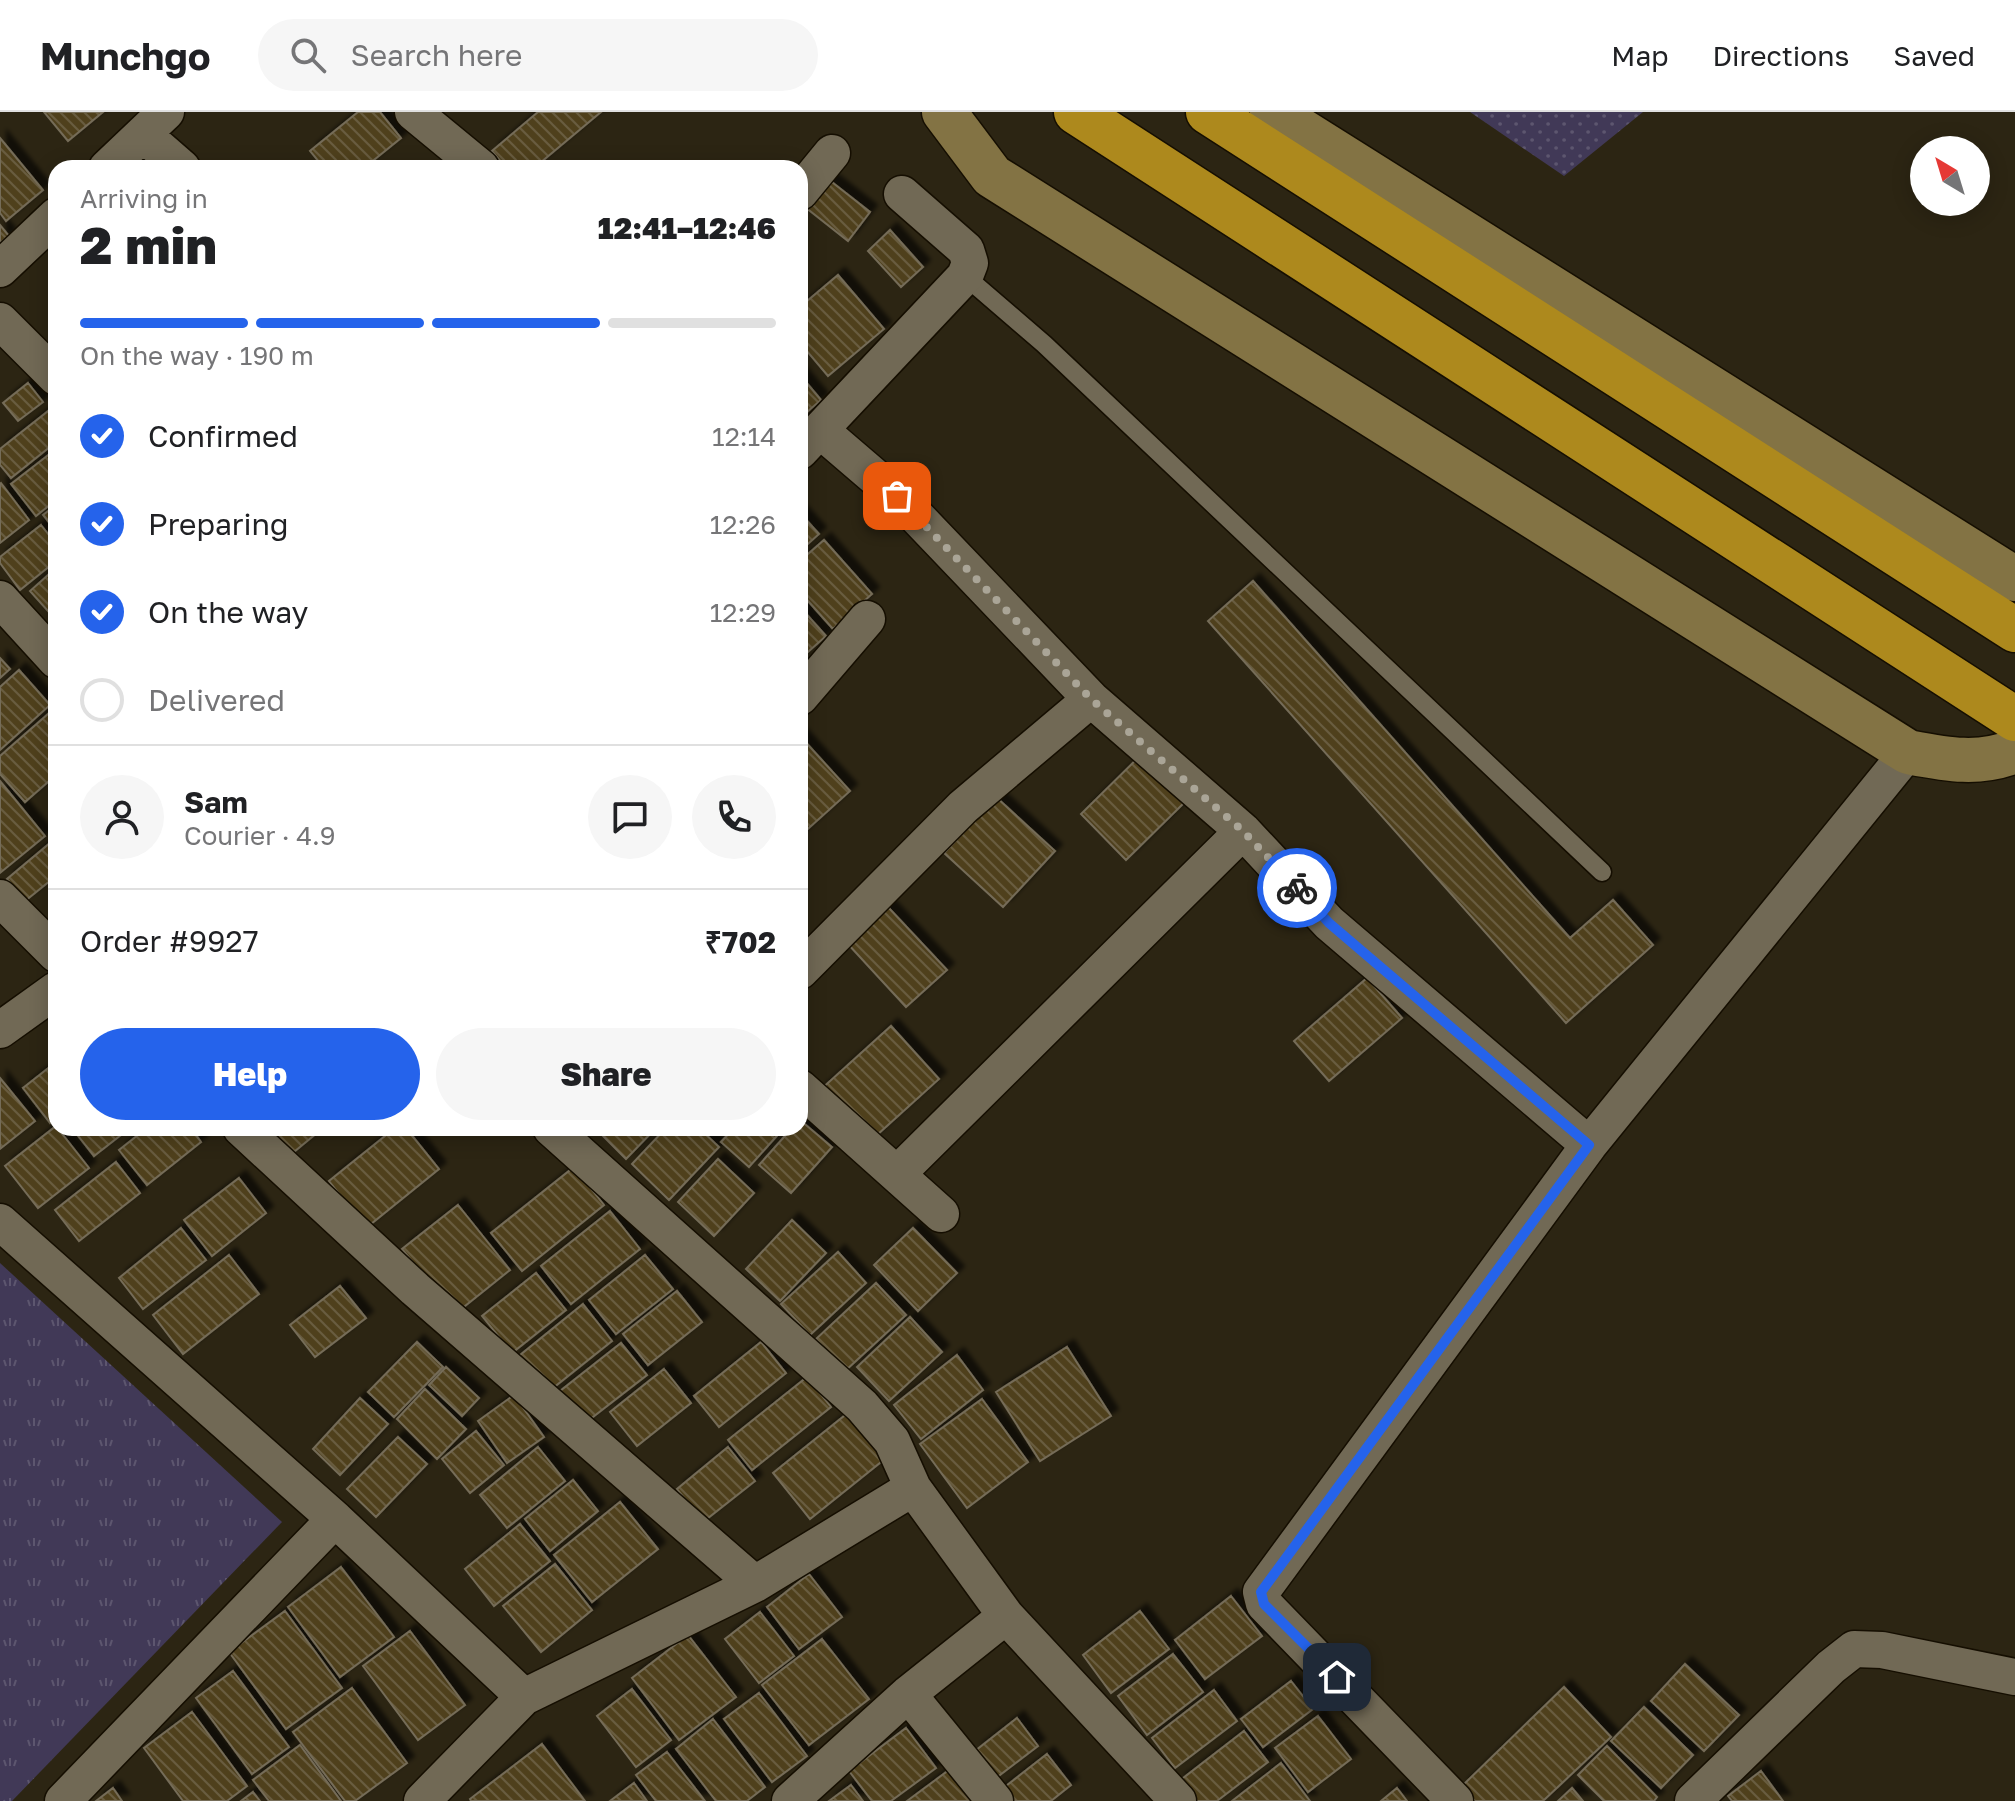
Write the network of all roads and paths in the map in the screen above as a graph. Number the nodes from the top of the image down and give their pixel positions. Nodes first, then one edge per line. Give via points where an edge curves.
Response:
1 (413, 112) edge
2 (944, 112) edge
3 (1076, 112) edge
4 (1208, 112) edge
5 (1272, 112) edge
6 (154, 123) edge
7 (832, 153) dead end
8 (115, 160) edge
9 (177, 160) edge
10 (471, 160) edge
11 (808, 182) edge
12 (902, 194) dead end
13 (48, 224) edge
14 (0, 269) edge
15 (965, 276) junction
16 (0, 321) edge
17 (48, 369) edge
18 (810, 440) edge
19 (2015, 579) edge
20 (0, 599) edge
21 (867, 619) dead end
22 (2015, 630) edge
23 (48, 651) edge
24 (808, 688) edge
25 (1091, 699) junction
26 (2015, 719) edge
27 (2015, 751) edge
28 (1908, 752) junction
29 (1243, 831) junction
30 (1602, 872) dead end
31 (0, 898) edge
32 (48, 946) edge
33 (808, 963) edge
34 (48, 996) edge
35 (0, 1030) edge
36 (808, 1095) edge
37 (250, 1136) edge
38 (560, 1136) edge
39 (1589, 1145) junction
40 (897, 1174) junction
41 (941, 1214) dead end
42 (0, 1222) edge
43 (913, 1488) junction
44 (335, 1519) junction
45 (755, 1584) junction
46 (1006, 1616) junction
47 (2015, 1677) edge
48 (908, 1694) junction
49 (524, 1697) junction
50 (63, 1801) edge
51 (422, 1801) edge
52 (790, 1801) edge
53 (995, 1801) edge
54 (1178, 1801) edge
55 (1455, 1801) edge
56 (1693, 1801) edge

1 - 10 street
2 - 28 street via 992,176
3 - 26 highway
4 - 22 highway
5 - 19 street
6 - 8 street
6 - 9 street
7 - 11 street
12 - 15 street via 966,250 970,263
13 - 14 street
15 - 18 street
15 - 30 lane via 1044,344
16 - 17 street
18 - 25 street via 897,496
20 - 23 street
21 - 24 street
25 - 29 street
25 - 33 street via 963,807
27 - 28 street via 1994,759 1956,761
28 - 39 street
29 - 39 street via 1329,923
29 - 40 street
31 - 32 street
34 - 35 street
36 - 40 street
37 - 45 street via 415,1289
38 - 43 street via 862,1406 892,1441
39 - 55 street via 1261,1592 1264,1604
40 - 41 street
42 - 44 street
43 - 45 street
43 - 46 street
44 - 49 street
44 - 50 street
45 - 49 street
46 - 48 street
46 - 54 street
47 - 56 street via 1854,1649
48 - 52 street
48 - 53 street
49 - 51 street

